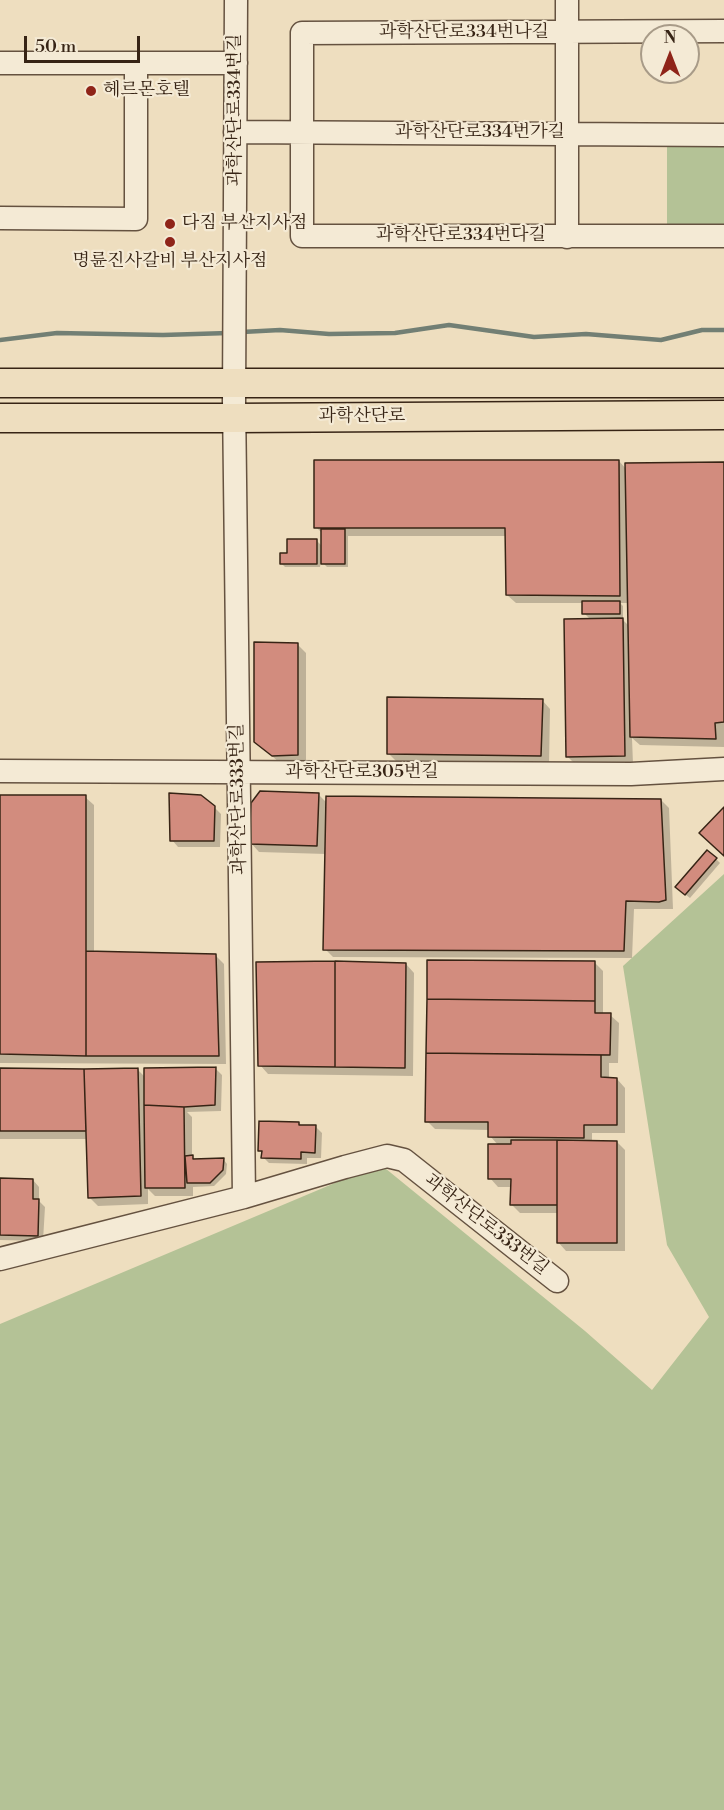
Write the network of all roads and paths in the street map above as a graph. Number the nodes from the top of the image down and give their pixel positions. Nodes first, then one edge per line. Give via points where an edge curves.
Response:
1 (236, 0) edge
2 (567, 0) edge
3 (724, 31) edge
4 (567, 32) junction
5 (0, 63) edge
6 (136, 63) junction
7 (236, 63) junction
8 (235, 132) junction
9 (302, 132) junction
10 (567, 134) junction
11 (724, 135) edge
12 (0, 218) edge
13 (724, 236) edge
14 (567, 237) junction
15 (0, 383) edge
16 (724, 383) edge
17 (234, 401) junction
18 (724, 415) edge
19 (0, 418) edge
20 (724, 769) edge
21 (0, 771) edge
22 (238, 773) junction
23 (244, 1197) junction
24 (0, 1259) edge
25 (557, 1281) dead end

1 - 7 street, 과학산단로334번길
2 - 4 street
3 - 4 street, 과학산단로334번나길
4 - 9 street, 과학산단로334번나길 via 302,33
4 - 10 street
5 - 6 street
6 - 7 street
6 - 12 street via 136,219
7 - 8 street, 과학산단로334번길
8 - 9 street, 과학산단로334번가길
8 - 17 street, 과학산단로334번길
9 - 10 street, 과학산단로334번가길
9 - 14 street, 과학산단로334번다길 via 302,236
10 - 11 street, 과학산단로334번가길
10 - 14 street
13 - 14 street, 과학산단로334번다길
15 - 17 main road, 과학산단로
16 - 17 main road, 과학산단로
17 - 18 main road, 과학산단로
17 - 19 main road, 과학산단로
17 - 22 street, 과학산단로333번길
20 - 22 street, 과학산단로305번길 via 631,774
21 - 22 street, 과학산단로305번길
22 - 23 street, 과학산단로333번길
23 - 24 street, 과학산단로333번길
23 - 25 street, 과학산단로333번길 via 387,1156 404,1160

